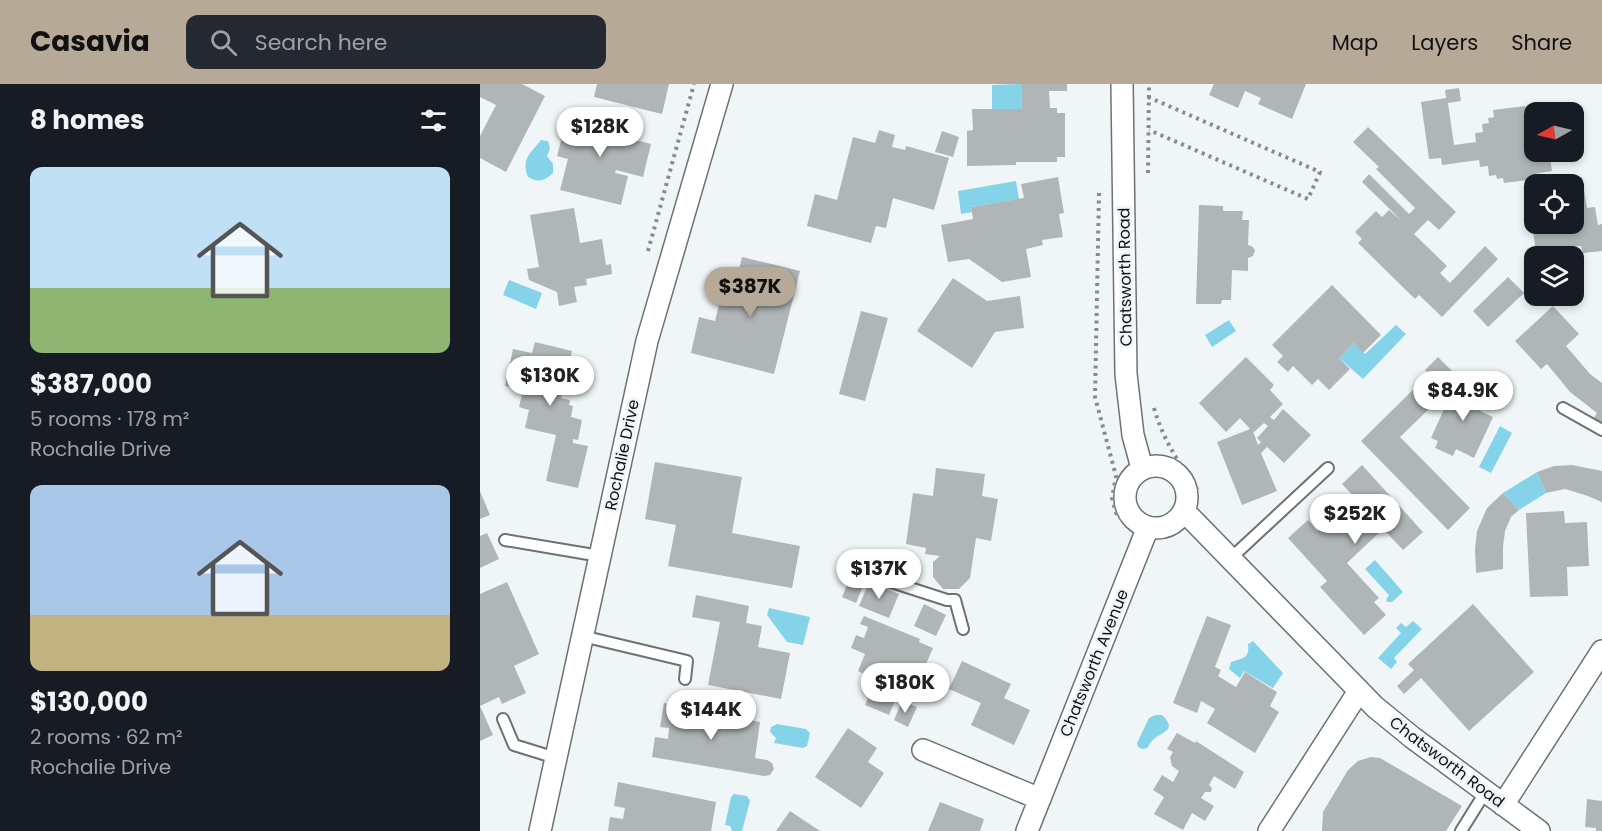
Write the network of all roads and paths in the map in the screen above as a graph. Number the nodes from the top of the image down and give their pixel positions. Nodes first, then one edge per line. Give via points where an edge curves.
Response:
1 (722, 84) edge
2 (1149, 84) edge
3 (1122, 85) edge
4 (1149, 98) junction
5 (1124, 121) junction
6 (1149, 130) junction
7 (1148, 178) dead end
8 (1099, 188) dead end
9 (1152, 400) dead end
10 (1563, 408) dead end
11 (1602, 430) edge
12 (1142, 468) junction
13 (1328, 468) dead end
14 (1204, 500) dead end
15 (1184, 511) junction
16 (1138, 527) junction
17 (506, 540) dead end
18 (600, 556) junction
19 (1230, 559) junction
20 (882, 579) dead end
21 (963, 629) dead end
22 (582, 636) junction
23 (1602, 651) edge
24 (684, 679) dead end
25 (1359, 691) junction
26 (503, 719) dead end
27 (923, 750) dead end
28 (556, 758) junction
29 (1485, 791) junction
30 (1040, 799) junction
31 (1503, 805) junction
32 (540, 831) edge
33 (1027, 831) edge
34 (1269, 831) edge
35 (1461, 831) edge
36 (1539, 831) edge

1 - 18 street, Rochalie Drive via 647,341
2 - 4 path
3 - 4 path
3 - 5 street, Chatsworth Road
4 - 6 path
4 - 6 path via 1320,172 1308,199
5 - 6 path
5 - 12 street, Chatsworth Road via 1126,374 1133,435
6 - 7 path
8 - 16 path via 1095,397 1116,476 1112,498 1116,513
9 - 14 path via 1172,453
10 - 11 lane
12 - 15 street via 1164,466 1182,479 1187,492
12 - 16 street via 1128,483 1125,503
13 - 19 lane
15 - 16 street via 1161,528
15 - 19 street, Chatsworth Road
16 - 30 street, Chatsworth Avenue
17 - 18 lane
18 - 22 street, Rochalie Drive
19 - 25 street, Chatsworth Road
20 - 21 lane via 955,600
22 - 24 lane via 687,661
22 - 28 street, Rochalie Drive
23 - 31 street
25 - 29 street, Chatsworth Road via 1413,738
25 - 34 street
26 - 28 lane via 514,745
27 - 30 street
28 - 32 street, Rochalie Drive
29 - 31 street, Chatsworth Road
29 - 35 lane
30 - 33 street, Chatsworth Avenue
31 - 36 street, Chatsworth Road

